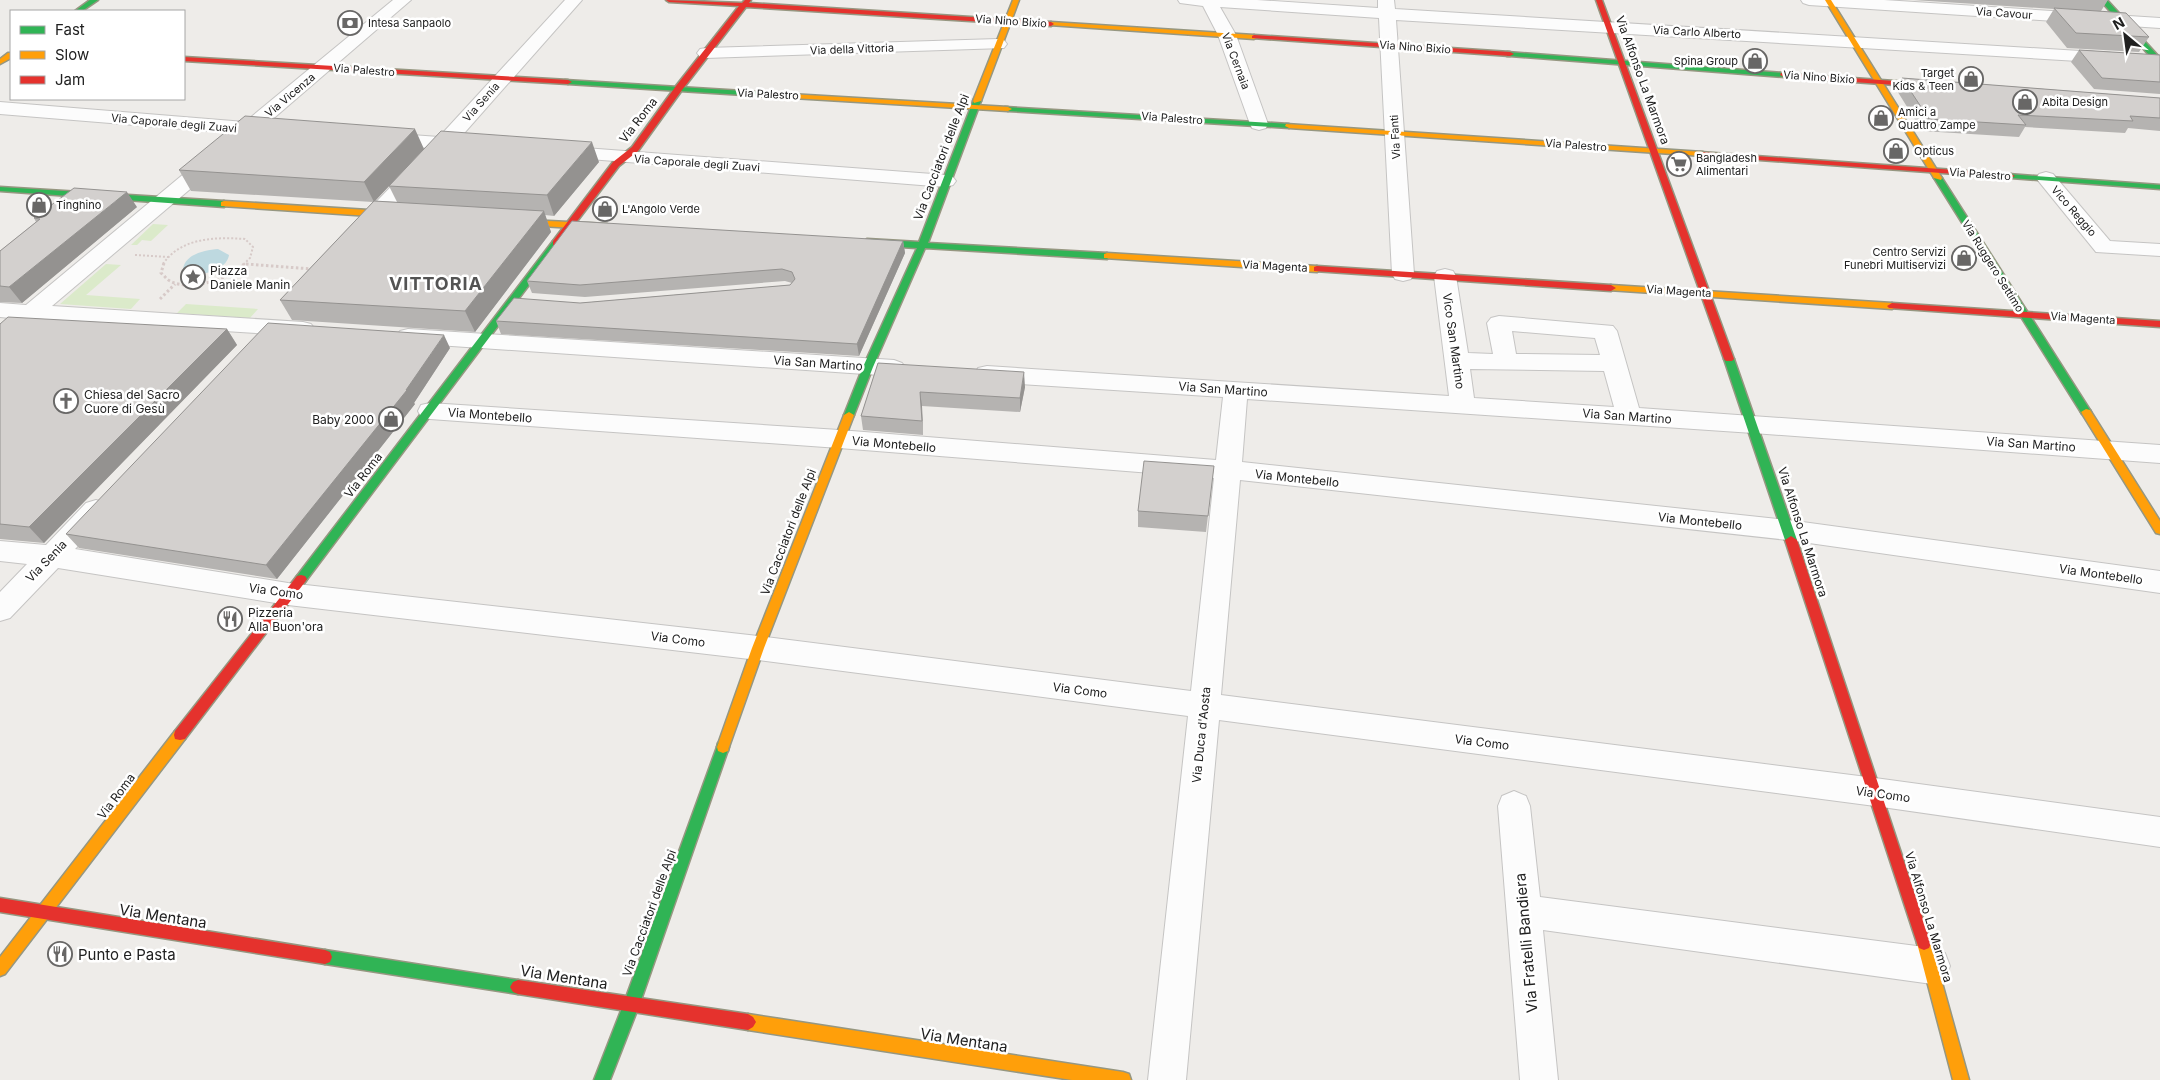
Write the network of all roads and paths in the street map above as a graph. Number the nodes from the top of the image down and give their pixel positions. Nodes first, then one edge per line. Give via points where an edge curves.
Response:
1 (95, 0) edge
2 (403, 0) edge
3 (574, 0) edge
4 (669, 0) edge
5 (1016, 0) edge
6 (1186, 0) edge
7 (1599, 0) edge
8 (1809, 0) edge
9 (2104, 0) edge
10 (1209, 1) edge
11 (1829, 1) edge
12 (746, 2) edge
13 (1387, 7) edge
14 (80, 10) edge
15 (1008, 21) junction
16 (2116, 21) junction
17 (2160, 23) edge
18 (1609, 27) junction
19 (1227, 35) junction
20 (1854, 42) junction
21 (998, 44) junction
22 (1390, 45) junction
23 (706, 54) junction
24 (185, 58) edge
25 (2147, 60) edge
26 (1623, 62) junction
27 (322, 67) junction
28 (502, 78) junction
29 (1877, 81) junction
30 (1946, 86) edge
31 (679, 88) junction
32 (975, 106) junction
33 (0, 108) edge
34 (1259, 124) junction
35 (250, 129) junction
36 (289, 132) edge
37 (1394, 132) junction
38 (366, 137) edge
39 (444, 143) junction
40 (482, 146) edge
41 (539, 150) edge
42 (1653, 150) junction
43 (625, 157) junction
44 (1935, 171) junction
45 (2046, 178) junction
46 (946, 181) junction
47 (2160, 187) edge
48 (0, 189) edge
49 (165, 196) junction
50 (384, 210) junction
51 (408, 216) edge
52 (494, 221) edge
53 (570, 225) junction
54 (619, 228) edge
55 (350, 241) edge
56 (853, 242) edge
57 (922, 246) junction
58 (2160, 250) edge
59 (245, 264) junction
60 (316, 269) edge
61 (1403, 274) junction
62 (1445, 276) junction
63 (1704, 293) junction
64 (514, 302) junction
65 (541, 303) edge
66 (2024, 314) junction
67 (12, 320) edge
68 (2160, 324) edge
69 (325, 331) edge
70 (384, 334) edge
71 (484, 340) junction
72 (1457, 362) junction
73 (1506, 362) junction
74 (1614, 363) junction
75 (868, 367) junction
76 (918, 370) edge
77 (967, 373) edge
78 (1236, 390) junction
79 (1464, 405) junction
80 (430, 411) junction
81 (1628, 416) junction
82 (1752, 424) junction
83 (839, 439) junction
84 (2111, 450) junction
85 (2160, 454) edge
86 (1228, 470) junction
87 (112, 493) edge
88 (1788, 530) junction
89 (2160, 530) edge
90 (0, 551) edge
91 (51, 556) junction
92 (2160, 582) edge
93 (288, 594) junction
94 (0, 610) edge
95 (758, 648) junction
96 (1204, 706) junction
97 (1875, 792) junction
98 (1514, 806) dead end
99 (2160, 832) edge
100 (0, 905) edge
101 (1523, 912) junction
102 (43, 913) junction
103 (1932, 966) junction
104 (0, 969) edge
105 (632, 1003) junction
106 (602, 1080) edge
107 (1123, 1080) edge
108 (1167, 1080) edge
109 (1539, 1080) edge
110 (1961, 1080) edge

1 - 14 street
2 - 27 street, Via Vicenza
3 - 28 street, Via Senia
4 - 12 street, Via Nino Bixio
5 - 15 street, Via Cacciatori delle Alpi
6 - 10 street, Via Carlo Alberto
7 - 18 street, Via Alfonso La Marmora
8 - 11 street, Via Cavour
9 - 16 street
10 - 13 street, Via Carlo Alberto
10 - 19 street, Via Cernaia
11 - 16 street, Via Cavour
11 - 20 street, Via Ruggero Settimo
12 - 15 street, Via Nino Bixio
12 - 23 street, Via Roma
13 - 18 street, Via Carlo Alberto
13 - 22 street, Via Fanti
15 - 19 street, Via Nino Bixio
15 - 21 street, Via Cacciatori delle Alpi
16 - 17 street, Via Cavour
16 - 25 street
18 - 20 street, Via Carlo Alberto
18 - 26 street, Via Alfonso La Marmora
19 - 22 street, Via Nino Bixio
19 - 34 street, Via Cernaia
20 - 25 street, Via Carlo Alberto
20 - 29 street, Via Ruggero Settimo
21 - 23 street, Via della Vittoria
21 - 32 street, Via Cacciatori delle Alpi
22 - 26 street, Via Nino Bixio
22 - 37 street, Via Fanti
23 - 31 street, Via Roma
24 - 27 street, Via Palestro
26 - 29 street, Via Nino Bixio
26 - 42 street, Via Alfonso La Marmora
27 - 28 street, Via Palestro
27 - 35 street, Via Vicenza
28 - 31 street, Via Palestro
28 - 39 street, Via Senia
29 - 30 street, Via Nino Bixio
29 - 44 street, Via Ruggero Settimo
31 - 32 street, Via Palestro
31 - 43 street, Via Roma via 635,149
32 - 34 street, Via Palestro
32 - 46 street, Via Cacciatori delle Alpi
33 - 35 street, Via Caporale degli Zuavi
34 - 37 street, Via Palestro
35 - 36 street, Via Caporale degli Zuavi
35 - 49 street, Via Vicenza
37 - 42 street, Via Palestro
37 - 61 street, Via Fanti
38 - 39 street
39 - 40 street
39 - 50 street, Via Senia
41 - 43 street, Via Caporale degli Zuavi
42 - 44 street, Via Palestro
42 - 63 street, Via Alfonso La Marmora
43 - 46 street, Via Caporale degli Zuavi
43 - 53 street, Via Roma via 616,164
44 - 45 street, Via Palestro
44 - 66 street, Via Ruggero Settimo
45 - 47 street, Via Palestro
45 - 58 street, Vico Reggio via 2104,247
46 - 57 street, Via Cacciatori delle Alpi
48 - 49 street
49 - 50 street
49 - 67 street, Via Vicenza
50 - 51 street
50 - 55 street, Via Senia
52 - 53 street
53 - 54 street
53 - 64 street, Via Roma
56 - 57 street, Via Magenta
57 - 61 street, Via Magenta
57 - 75 street, Via Cacciatori delle Alpi
59 - 59 path via 225,276 199,284 175,284 161,273 164,262 177,251 218,237 237,237 250,243 253,252
59 - 60 path
61 - 62 street, Via Magenta
62 - 63 street, Via Magenta
62 - 72 street, Vico San Martino
63 - 66 street, Via Magenta
63 - 82 street, Via Alfonso La Marmora
64 - 65 street
64 - 71 street, Via Roma
66 - 68 street, Via Magenta
66 - 84 street, Via Ruggero Settimo
67 - 69 street
70 - 71 street, Via San Martino
71 - 75 street, Via San Martino
71 - 80 street, Via Roma
72 - 73 street
72 - 79 street, Vico San Martino
73 - 74 street
73 - 74 street via 1499,323 1606,331
74 - 81 street
75 - 76 street, Via San Martino
75 - 83 street, Via Cacciatori delle Alpi
77 - 78 street, Via San Martino
78 - 79 street, Via San Martino
78 - 86 street, Via Duca d'Aosta
79 - 81 street, Via San Martino
80 - 83 street, Via Montebello
80 - 93 street, Via Roma
81 - 82 street, Via San Martino
82 - 84 street, Via San Martino
82 - 88 street, Via Alfonso La Marmora
83 - 86 street, Via Montebello
83 - 95 street, Via Cacciatori delle Alpi
84 - 85 street, Via San Martino
84 - 89 street, Via Ruggero Settimo
86 - 88 street, Via Montebello
86 - 96 street, Via Duca d'Aosta
87 - 91 street, Via Senia
88 - 92 street, Via Montebello
88 - 97 street, Via Alfonso La Marmora
90 - 91 street, Via Como
91 - 93 street, Via Como
91 - 94 street, Via Senia
93 - 95 street, Via Como
93 - 102 street, Via Roma
95 - 96 street, Via Como
95 - 105 street, Via Cacciatori delle Alpi
96 - 97 street, Via Como
96 - 108 street, Via Duca d'Aosta
97 - 99 street, Via Como
97 - 103 street, Via Alfonso La Marmora
98 - 101 street, Via Fratelli Bandiera
100 - 102 street, Via Mentana
101 - 103 street
101 - 109 street, Via Fratelli Bandiera
102 - 104 street, Via Roma
102 - 105 street, Via Mentana
103 - 110 street, Via Alfonso La Marmora
105 - 106 street, Via Cacciatori delle Alpi
105 - 107 street, Via Mentana

